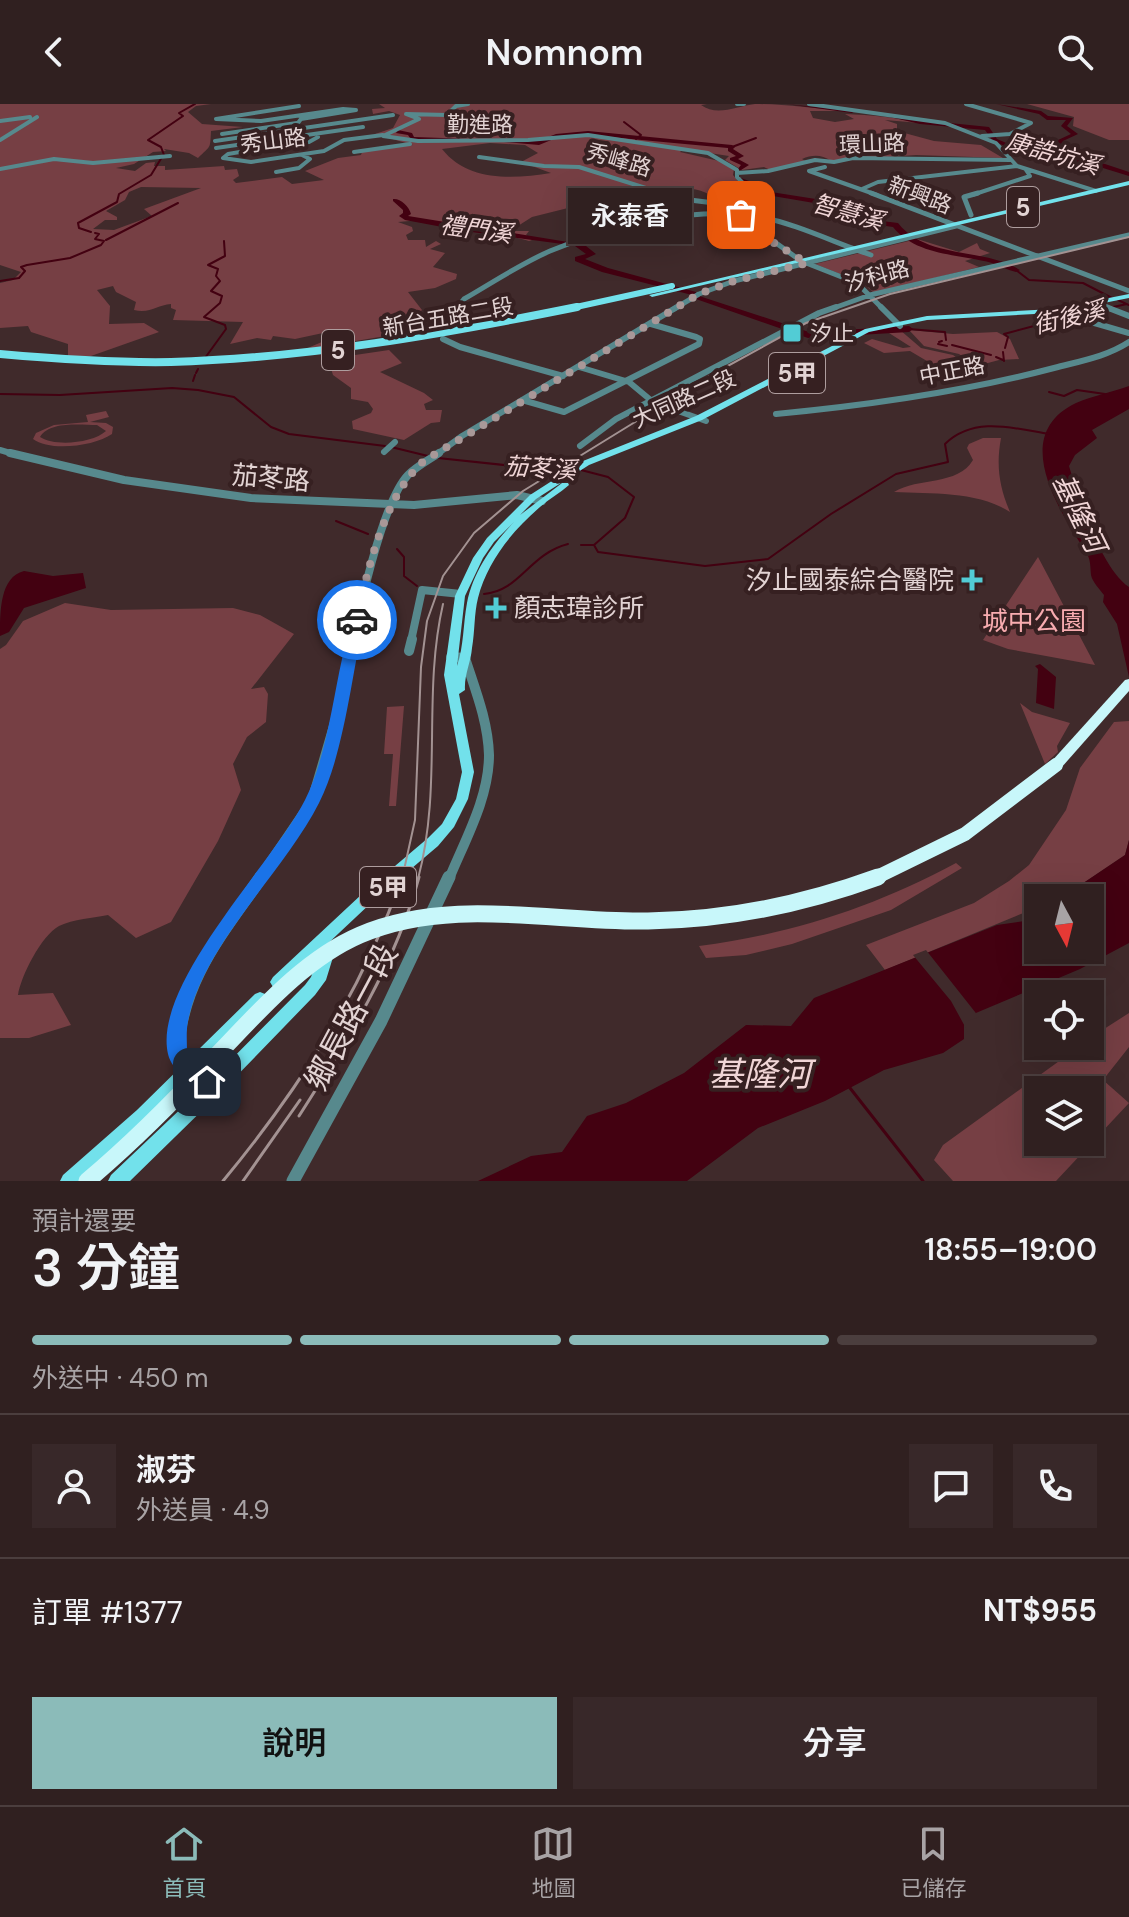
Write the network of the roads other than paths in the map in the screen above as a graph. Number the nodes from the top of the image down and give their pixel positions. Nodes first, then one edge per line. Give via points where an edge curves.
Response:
1 (468, 104) edge
2 (737, 104) edge
3 (744, 104) edge
4 (809, 104) edge
5 (854, 104) edge
6 (966, 104) edge
7 (299, 106) edge
8 (847, 108) junction
9 (307, 110) dead end
10 (361, 115) dead end
11 (393, 115) dead end
12 (0, 121) edge
13 (226, 121) junction
14 (296, 124) junction
15 (368, 126) dead end
16 (292, 131) junction
17 (360, 131) dead end
18 (222, 134) dead end
19 (383, 135) junction
20 (979, 136) junction
21 (363, 138) junction
22 (2, 139) edge
23 (215, 141) dead end
24 (283, 142) junction
25 (411, 144) dead end
26 (311, 147) dead end
27 (382, 147) junction
28 (218, 149) dead end
29 (354, 152) dead end
30 (302, 155) junction
31 (170, 156) dead end
32 (479, 157) dead end
33 (225, 160) junction
34 (1010, 160) junction
35 (308, 161) junction
36 (277, 165) dead end
37 (1017, 166) junction
38 (825, 167) dead end
39 (0, 169) edge
40 (1025, 169) junction
41 (276, 172) dead end
42 (737, 173) junction
43 (1129, 181) edge
44 (862, 189) junction
45 (1093, 190) junction
46 (920, 200) dead end
47 (717, 203) junction
48 (909, 207) junction
49 (741, 215) junction
50 (971, 215) junction
51 (950, 224) junction
52 (916, 232) junction
53 (1129, 235) edge
54 (852, 248) junction
55 (871, 255) dead end
56 (1036, 256) junction
57 (802, 261) junction
58 (870, 295) junction
59 (1129, 296) edge
60 (1106, 306) junction
61 (1063, 314) junction
62 (1129, 316) edge
63 (651, 324) junction
64 (898, 324) junction
65 (438, 331) dead end
66 (867, 332) junction
67 (1129, 333) edge
68 (443, 339) dead end
69 (1129, 342) edge
70 (0, 355) edge
71 (579, 367) junction
72 (563, 376) junction
73 (629, 380) junction
74 (522, 400) junction
75 (653, 402) junction
76 (776, 414) dead end
77 (702, 420) junction
78 (395, 442) dead end
79 (580, 446) dead end
80 (0, 450) edge
81 (384, 452) dead end
82 (537, 499) junction
83 (392, 503) junction
84 (461, 594) junction
85 (409, 651) dead end
86 (458, 657) junction
87 (1129, 683) edge
88 (1129, 693) edge
89 (190, 1071) junction
90 (215, 1087) junction
91 (69, 1181) edge
92 (87, 1181) edge
93 (99, 1181) edge
94 (117, 1181) edge
95 (293, 1181) edge

1 - 19 street, 勤進路 via 456,106 449,115 406,114 419,119
2 - 3 street
4 - 8 street
5 - 8 street
6 - 20 street via 1031,123 1010,134
7 - 13 street, 秀山路 via 216,119
8 - 20 street via 949,124
9 - 13 street
10 - 14 street
11 - 16 street
12 - 22 street via 35,116
13 - 14 street, 秀山路 via 356,110
14 - 16 street, 秀山路
14 - 18 street
15 - 24 street
16 - 23 street
16 - 24 street, 秀山路
17 - 24 street
19 - 21 street, 秀山路
19 - 42 street, 勤進路 via 418,141 605,137 708,153
20 - 34 street via 1000,146
21 - 27 street
21 - 30 street, 秀山路
24 - 28 street
24 - 33 street, 秀山路 via 228,154
25 - 27 street
26 - 33 street
27 - 29 street
30 - 33 street, 秀山路
30 - 35 street
31 - 39 street via 93,163 54,159
32 - 47 street, 秀峰路 via 579,167 682,199
34 - 37 street
34 - 42 street, 環山路 via 853,158
35 - 36 street
35 - 41 street
37 - 40 street
37 - 44 street via 878,182
38 - 44 street, 新興路 via 809,171
40 - 45 street
40 - 50 street via 1030,176 964,197
42 - 47 street via 746,186
43 - 45 main road, 5
44 - 48 street, 新興路
45 - 50 main road, 5
45 - 51 main road, 5
46 - 48 street via 933,196 945,201
47 - 49 street, 秀峰路
48 - 51 street, 新興路
49 - 54 street via 766,218
49 - 57 street, 秀峰路
49 - 65 street via 637,224 548,252 464,299
50 - 51 main road, 5
51 - 52 main road, 5
51 - 56 street, 新興路
52 - 54 main road, 5
52 - 54 street
53 - 56 street, 汐科路
54 - 55 street
54 - 57 main road, 5
56 - 58 street, 汐科路
56 - 59 street, 新興路
57 - 58 street, 秀峰路 via 857,283
57 - 63 street via 699,294
57 - 70 main road, 新台五路二段 / 5, bridge via 442,334 275,357 120,363
57 - 70 main road, 新台五路二段 / 5, bridge via 495,327 298,358 141,366
58 - 64 street, 秀峰路
58 - 75 street, 汐科路 via 776,333
59 - 60 main road, 大同路二段 / 5甲
60 - 61 main road, 大同路二段 / 5甲
60 - 62 street
61 - 64 main road, 大同路二段 / 5甲
61 - 67 street
63 - 71 street
63 - 73 street via 696,337 699,344
64 - 66 main road, 大同路二段 / 5甲
64 - 66 main road, 大同路二段 / 5甲
66 - 77 main road, 大同路二段 / 5甲
66 - 77 main road, 大同路二段 / 5甲
68 - 72 street
69 - 76 street, 中正路 via 1112,352 1037,373 863,407
71 - 72 street
71 - 73 street
72 - 74 street
73 - 74 street via 564,412
73 - 75 street via 645,389
74 - 83 street via 434,453 407,476
75 - 77 street
75 - 79 street, 汐科路 via 616,419
77 - 82 main road, 大同路二段 / 5甲 via 585,468
78 - 81 street
80 - 83 street, 茄苳路 via 119,481 314,506
82 - 83 street, 茄苳路 via 515,493 440,504
82 - 84 main road, 大同路二段 / 5甲 via 490,540
82 - 86 main road, 大同路二段 / 5甲 via 482,575
83 - 89 street via 362,598 329,751 312,801 192,983 179,1021 177,1054
84 - 85 street via 422,590
84 - 86 main road, 大同路二段 / 5甲
86 - 89 main road, 5甲 via 450,675 468,772 462,799 447,827 247,1011
86 - 90 main road, 5甲 via 475,774 455,828 331,942 318,980
86 - 95 street, 鄉長路一段 via 485,723 485,782 447,884 398,989
87 - 92 highway, bridge via 1056,765 1009,803 946,845 835,895 695,920 453,916 362,935 292,980
88 - 93 highway, bridge via 1061,767 1012,807 916,866 844,897 768,916 703,924 634,928 467,921 366,939 297,984
89 - 90 street
89 - 91 main road, 5甲
90 - 94 main road, 5甲

